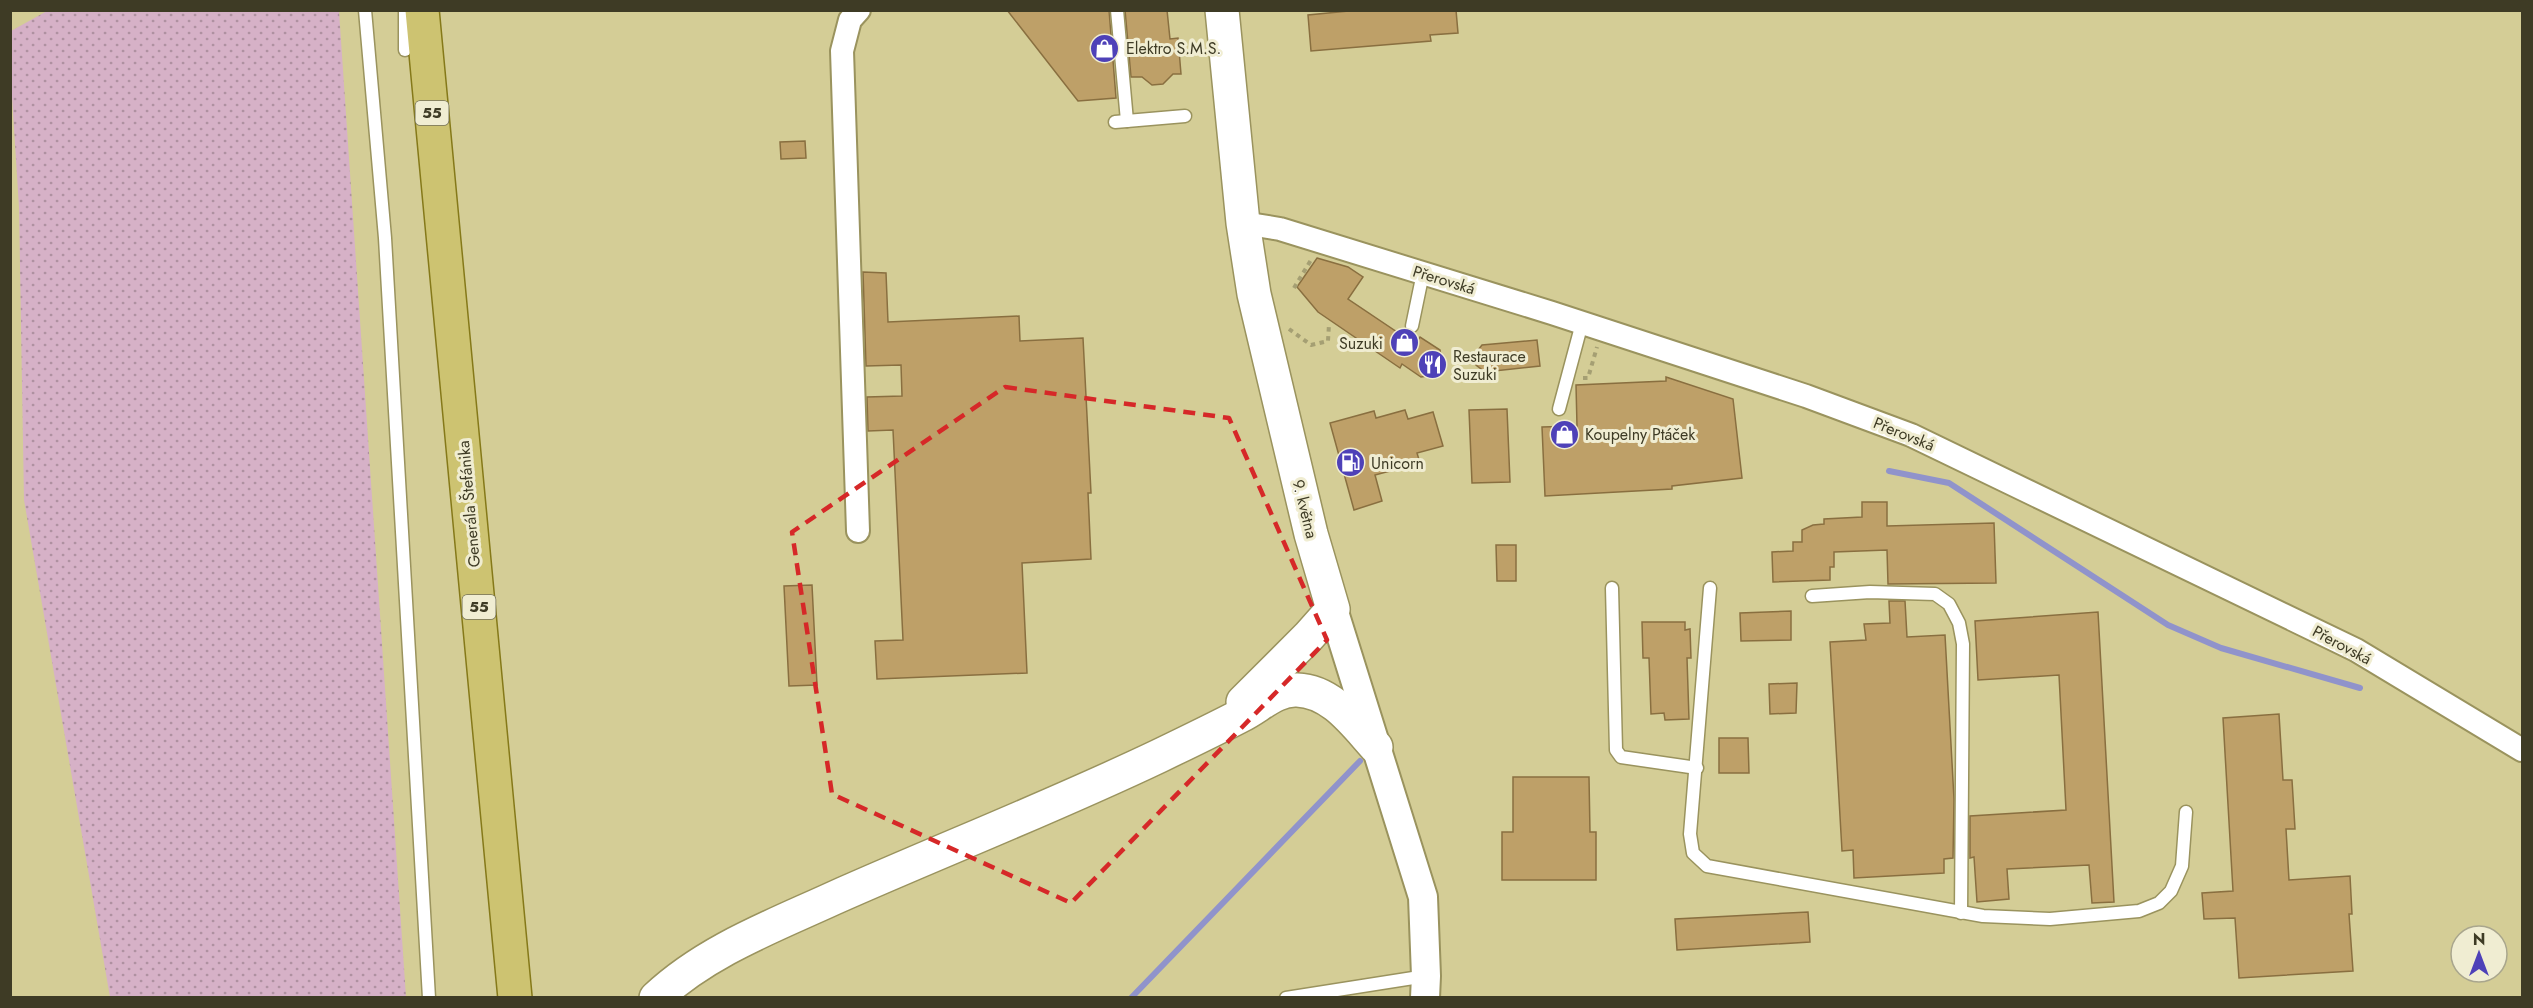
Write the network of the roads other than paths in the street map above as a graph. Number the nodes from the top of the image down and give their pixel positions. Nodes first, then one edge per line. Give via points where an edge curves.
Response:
1 (365, 10) edge
2 (403, 10) edge
3 (859, 10) edge
4 (1117, 10) edge
5 (1228, 10) edge
6 (1222, 11) edge
7 (422, 32) edge
8 (1185, 116) dead end
9 (1243, 224) junction
10 (1423, 273) junction
11 (1582, 323) junction
12 (1412, 327) dead end
13 (1559, 409) dead end
14 (858, 531) dead end
15 (1612, 588) dead end
16 (1710, 588) dead end
17 (1812, 596) dead end
18 (1333, 609) junction
19 (1201, 734) junction
20 (1376, 747) junction
21 (2523, 750) edge
22 (1697, 768) junction
23 (2186, 812) dead end
24 (1961, 913) junction
25 (1426, 987) edge
26 (429, 998) edge
27 (494, 998) edge
28 (515, 998) edge
29 (656, 998) edge
30 (1286, 998) edge

1 - 26 lane via 385,238
2 - 7 main road, Generála Štefánika / 55
3 - 14 street via 850,20 842,51
4 - 8 lane via 1121,122
5 - 6 street
6 - 9 main road, 9. května
7 - 27 main road, Generála Štefánika / 55
7 - 28 main road, Generála Štefánika / 55
9 - 10 street, Přerovská via 1280,229
9 - 18 main road, 9. května via 1263,339
10 - 11 street, Přerovská
10 - 12 lane
11 - 13 lane
11 - 21 street, Přerovská via 1806,396 1911,435 2356,650
15 - 22 lane via 1616,750 1621,757
16 - 22 lane
17 - 24 lane via 1870,592 1935,594 1949,604 1959,623 1963,644
18 - 19 main road via 1248,697
18 - 20 street, 9. května
19 - 20 main road via 1275,695 1297,690 1323,697 1335,705
19 - 29 main road via 1130,770 733,945
20 - 25 street, 9. května via 1423,897
22 - 24 lane via 1690,834 1693,853 1707,866
23 - 24 lane via 2182,866 2171,891 2159,903 2139,911 2050,919
25 - 30 lane

